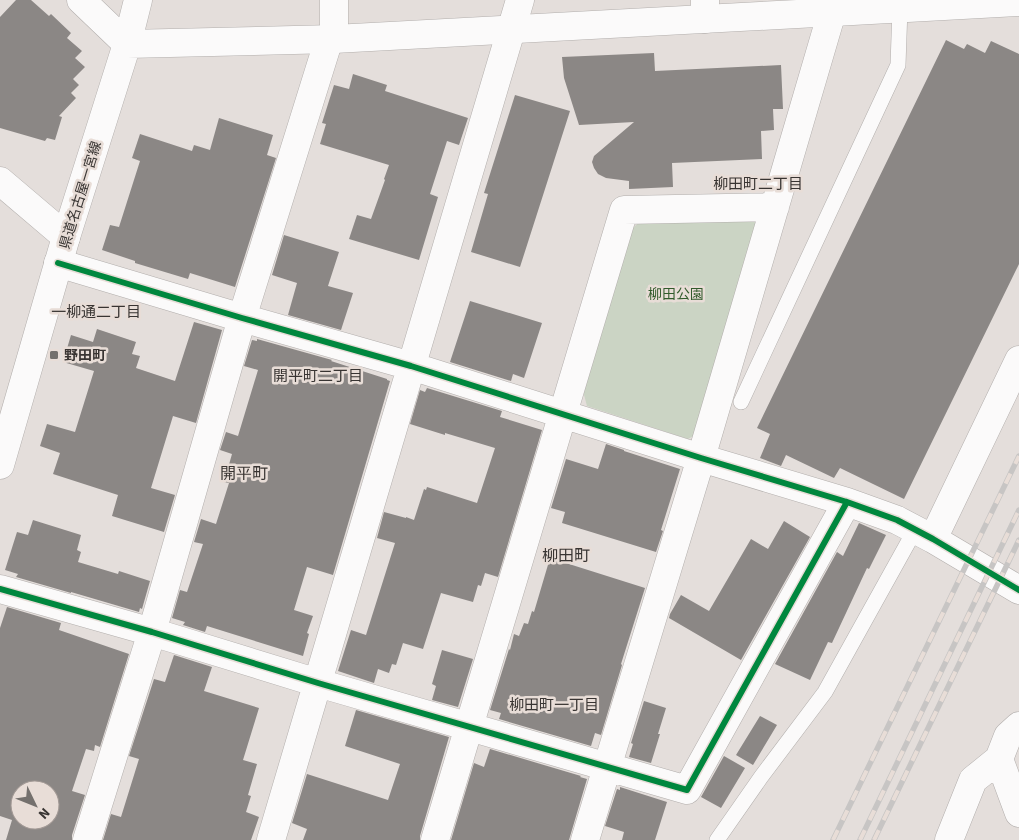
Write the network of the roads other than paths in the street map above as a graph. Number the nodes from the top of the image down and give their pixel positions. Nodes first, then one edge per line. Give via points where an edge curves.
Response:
1 (81, 0) edge
2 (138, 0) edge
3 (334, 0) edge
4 (520, 0) edge
5 (1019, 2) edge
6 (840, 8) edge
7 (900, 8) junction
8 (705, 9) edge
9 (512, 30) junction
10 (332, 39) junction
11 (127, 44) junction
12 (0, 182) edge
13 (775, 207) junction
14 (66, 237) junction
15 (58, 263) junction
16 (242, 318) junction
17 (1019, 360) edge
18 (411, 366) junction
19 (740, 402) dead end
20 (563, 414) junction
21 (701, 458) junction
22 (0, 465) edge
23 (847, 502) junction
24 (924, 534) junction
25 (0, 589) edge
26 (1019, 590) edge
27 (152, 632) junction
28 (318, 683) junction
29 (1019, 726) edge
30 (469, 727) junction
31 (998, 759) junction
32 (608, 767) junction
33 (1019, 813) edge
34 (87, 840) edge
35 (271, 840) edge
36 (435, 840) edge
37 (585, 840) edge
38 (717, 840) edge
39 (948, 840) edge

1 - 11 street
2 - 11 street, 県道名古屋一宮線
3 - 10 street
4 - 9 street
5 - 7 street
6 - 7 street
6 - 8 street
6 - 13 street
7 - 19 lane via 898,65
8 - 9 street
9 - 10 street
9 - 18 street
10 - 11 street
10 - 16 street
11 - 14 street, 県道名古屋一宮線
12 - 14 street
13 - 20 street via 624,210
13 - 21 street
14 - 15 street, 県道名古屋一宮線
15 - 16 street
15 - 22 street, 県道名古屋一宮線
16 - 18 street
16 - 27 street
17 - 24 street
18 - 20 street
18 - 28 street
20 - 21 street
20 - 30 street
21 - 23 street
21 - 32 street
23 - 24 street via 897,520
23 - 32 street via 687,790
24 - 26 street
24 - 38 lane via 825,692
25 - 27 street
27 - 28 street
27 - 34 street
28 - 30 street
28 - 35 street
29 - 31 street via 1008,736
30 - 32 street
30 - 36 street
31 - 33 street
31 - 39 street via 973,780
32 - 37 street

